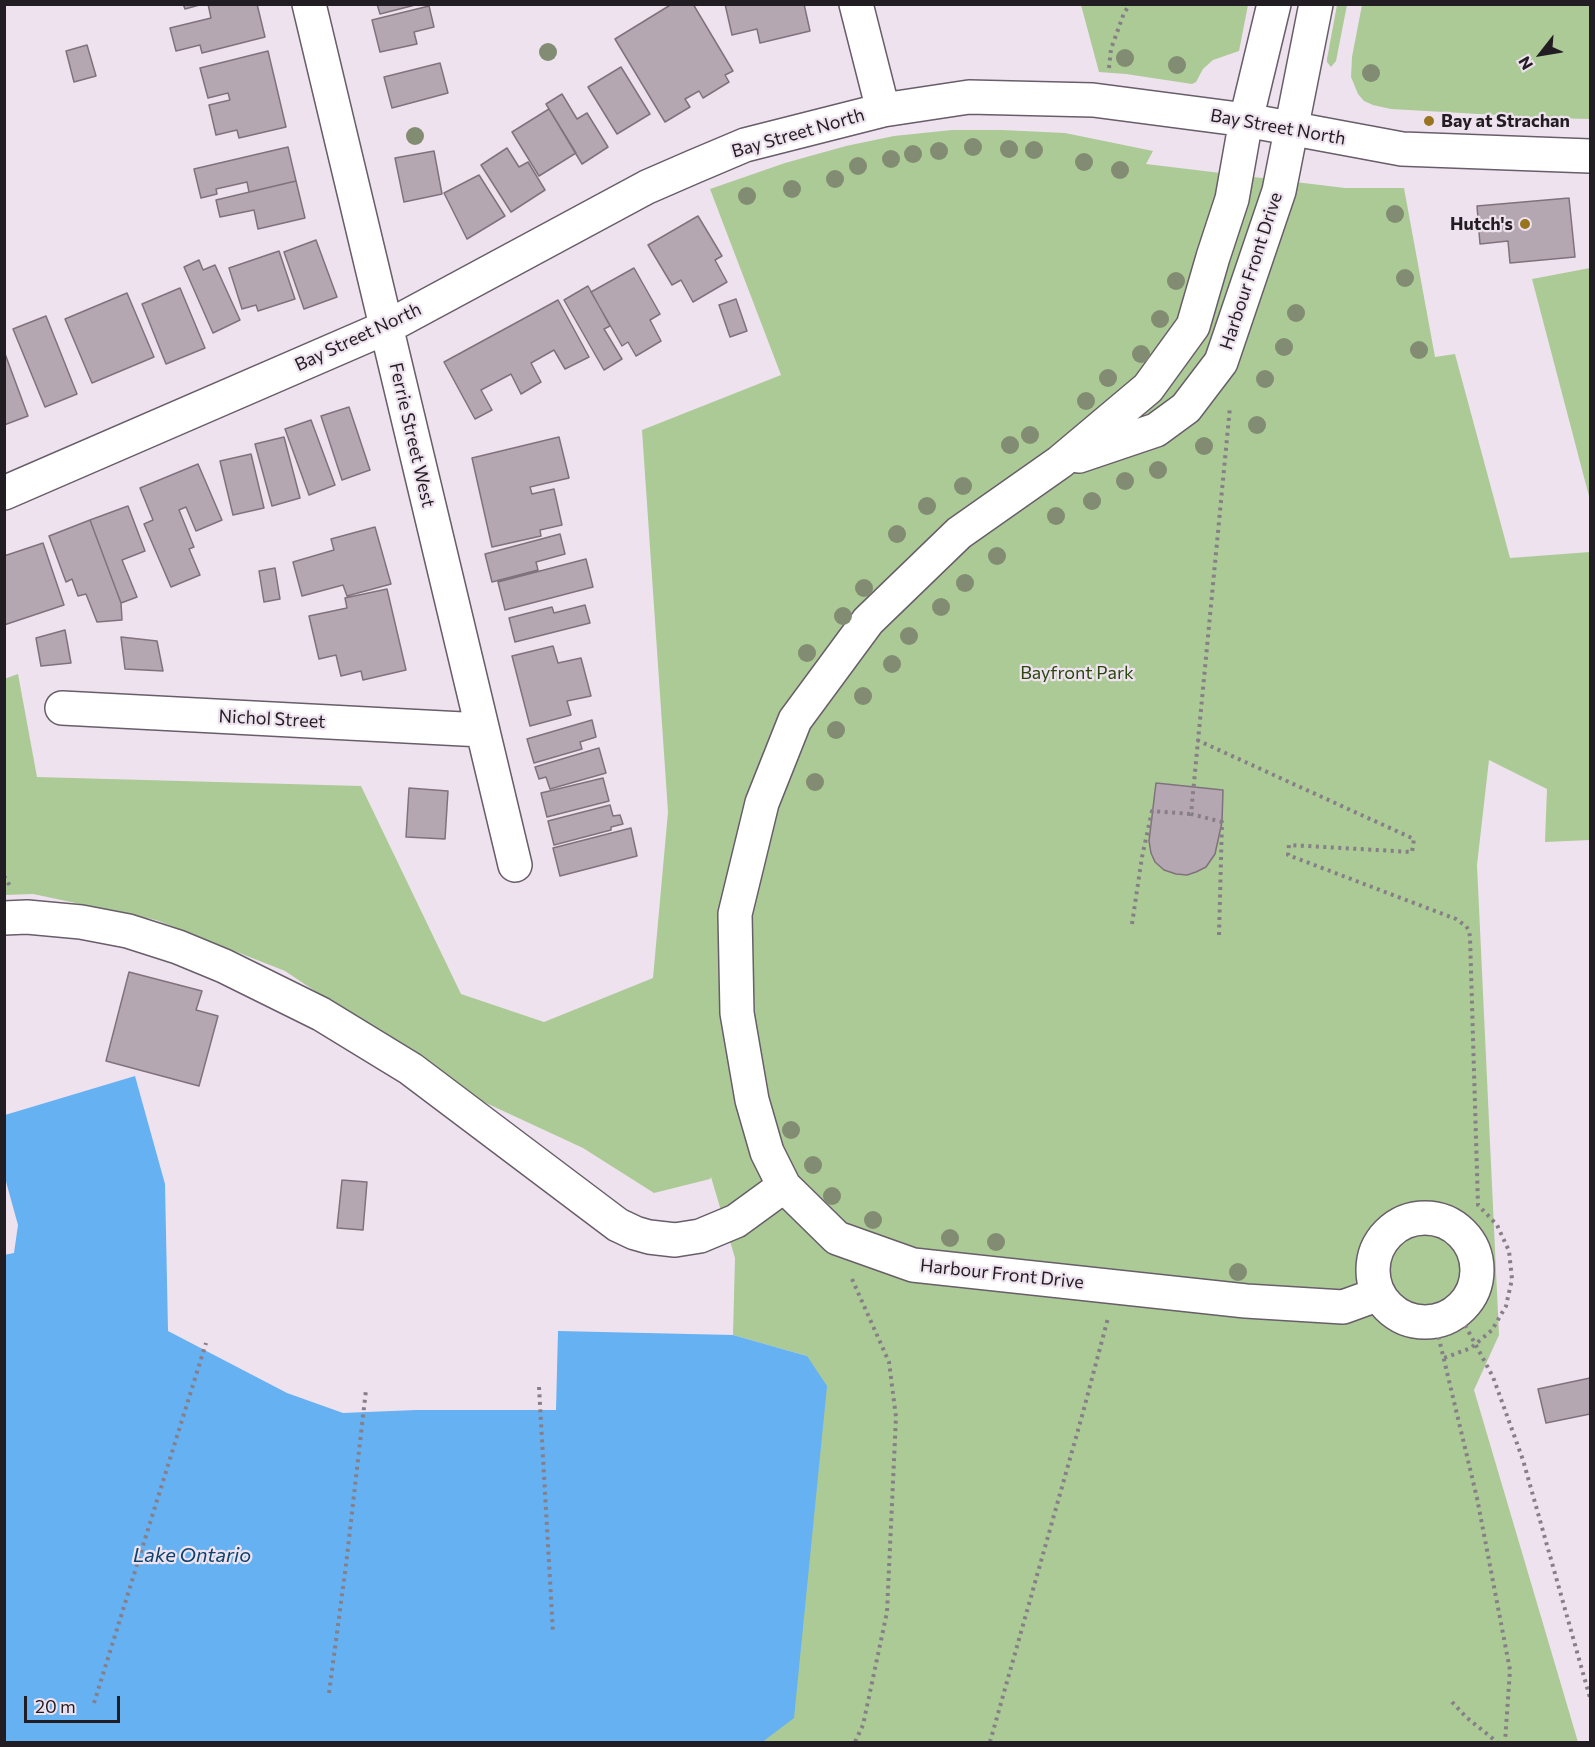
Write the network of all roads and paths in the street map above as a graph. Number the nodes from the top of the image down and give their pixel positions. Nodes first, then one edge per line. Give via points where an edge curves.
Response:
1 (309, 4) edge
2 (856, 4) edge
3 (1130, 4) edge
4 (1274, 4) edge
5 (1316, 4) edge
6 (1108, 75) dead end
7 (883, 110) junction
8 (1246, 120) junction
9 (1292, 129) junction
10 (1590, 156) edge
11 (387, 327) junction
12 (1230, 404) dead end
13 (1060, 462) junction
14 (4, 493) edge
15 (62, 708) dead end
16 (482, 730) junction
17 (1197, 740) junction
18 (1191, 814) junction
19 (515, 865) dead end
20 (4, 918) edge
21 (1132, 924) dead end
22 (1219, 935) dead end
23 (784, 1186) junction
24 (852, 1278) dead end
25 (1116, 1286) junction
26 (1379, 1294) junction
27 (1446, 1317) junction
28 (206, 1343) dead end
29 (1475, 1344) junction
30 (1444, 1358) junction
31 (539, 1387) dead end
32 (366, 1390) dead end
33 (553, 1633) dead end
34 (329, 1694) dead end
35 (1590, 1698) edge
36 (1452, 1702) dead end
37 (94, 1703) dead end
38 (855, 1743) edge
39 (990, 1743) edge
40 (1497, 1743) edge
41 (1505, 1743) edge

1 - 11 street, Ferrie Street West
2 - 7 street
3 - 6 path via 1111,49
4 - 8 street, Harbour Front Drive
5 - 9 street, Harbour Front Drive
7 - 8 street, Bay Street North via 969,97 1093,100
7 - 11 street, Bay Street North via 745,145 647,187
8 - 9 street, Bay Street North
8 - 13 street, Harbour Front Drive via 1232,199 1193,326 1148,388
9 - 10 street, Bay Street North via 1402,149
9 - 13 street, Harbour Front Drive via 1279,191 1221,362 1186,408 1156,430
11 - 14 street, Bay Street North
11 - 16 street, Ferrie Street West
12 - 17 path
13 - 23 street, Harbour Front Drive via 959,533 868,621 795,720 762,803 735,914 737,1013 766,1152
15 - 16 street, Nichol Street
16 - 19 street, Ferrie Street West
17 - 18 path
17 - 29 path via 1414,839 1412,852 1289,845 1288,855 1456,919 1469,931 1478,1205 1497,1225 1509,1251 1512,1279 1506,1306 1492,1330
18 - 21 path via 1152,811
18 - 22 path via 1222,822
20 - 23 street via 81,922 128,931 224,966 312,1009 411,1069 618,1225 635,1233 675,1240 700,1236 736,1221
23 - 25 street, Harbour Front Drive via 837,1238 914,1265
24 - 38 path via 889,1362 896,1417 887,1612
25 - 26 street, Harbour Front Drive via 1343,1307
25 - 39 path
26 - 27 street via 1390,1309 1405,1319 1423,1323
26 - 27 street via 1373,1277 1374,1259 1393,1228 1410,1220 1446,1222 1472,1246 1478,1264 1477,1282 1470,1299
27 - 29 path
27 - 30 path
28 - 37 path
29 - 30 path
29 - 35 path via 1493,1377 1523,1460
30 - 41 path via 1477,1498 1510,1670
31 - 33 path
32 - 34 path
36 - 40 path

